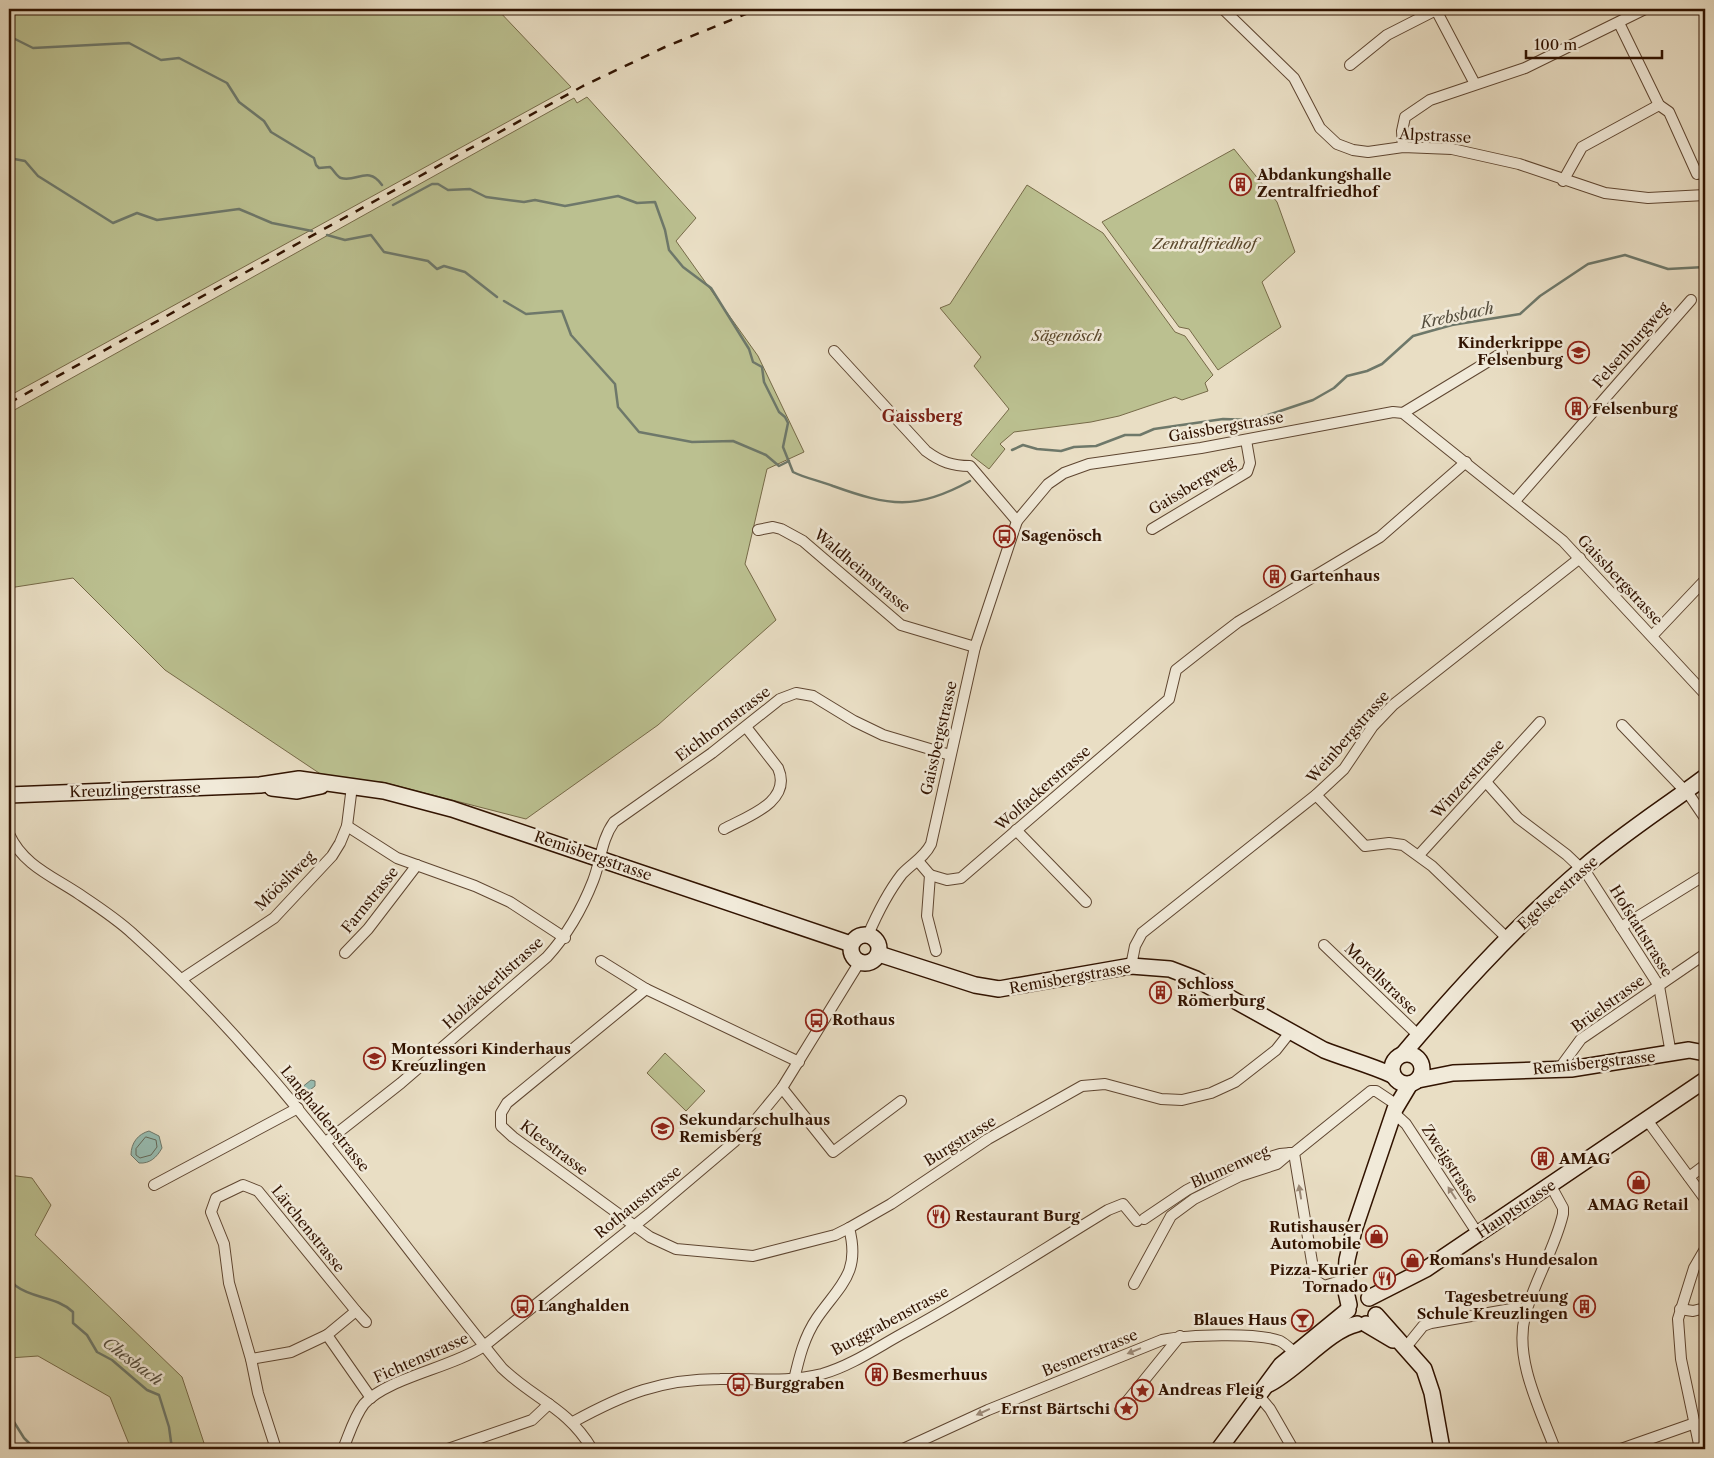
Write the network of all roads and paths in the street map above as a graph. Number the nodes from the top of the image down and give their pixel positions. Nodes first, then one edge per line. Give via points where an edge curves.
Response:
1 (1223, 9) edge
2 (1437, 9) edge
3 (1645, 9) edge
4 (1619, 23) junction
5 (1350, 65) dead end
6 (1475, 84) junction
7 (1659, 105) junction
8 (1404, 147) junction
9 (1697, 174) dead end
10 (1563, 180) junction
11 (1705, 195) edge
12 (1691, 300) dead end
13 (834, 351) dead end
14 (1502, 353) dead end
15 (1403, 413) junction
16 (1246, 440) junction
17 (1466, 462) junction
18 (1516, 501) junction
19 (1017, 521) junction
20 (1152, 529) dead end
21 (758, 530) dead end
22 (1580, 558) junction
23 (1705, 580) edge
24 (1652, 636) junction
25 (975, 647) junction
26 (1705, 694) edge
27 (1540, 722) dead end
28 (1622, 725) dead end
29 (746, 727) junction
30 (950, 755) junction
31 (1705, 777) edge
32 (1486, 782) junction
33 (260, 785) joint
34 (352, 786) junction
35 (1685, 792) junction
36 (9, 795) edge
37 (1316, 795) junction
38 (1705, 818) edge
39 (347, 826) junction
40 (724, 829) dead end
41 (1016, 830) junction
42 (9, 834) edge
43 (1419, 855) junction
44 (599, 859) junction
45 (918, 861) junction
46 (417, 866) junction
47 (1582, 868) junction
48 (930, 875) junction
49 (1705, 875) edge
50 (1086, 902) dead end
51 (1621, 927) junction
52 (868, 935) junction
53 (564, 938) junction
54 (1508, 939) junction
55 (852, 944) junction
56 (1324, 945) dead end
57 (936, 951) dead end
58 (345, 953) dead end
59 (879, 954) junction
60 (1705, 954) edge
61 (601, 961) dead end
62 (859, 963) junction
63 (1131, 966) junction
64 (182, 979) junction
65 (1659, 986) junction
66 (646, 989) junction
67 (1291, 1031) junction
68 (1422, 1031) junction
69 (1705, 1053) edge
70 (1671, 1054) junction
71 (1399, 1056) junction
72 (799, 1062) junction
73 (1364, 1062) junction
74 (1559, 1069) junction
75 (1410, 1074) junction
76 (1705, 1080) edge
77 (782, 1088) junction
78 (901, 1101) dead end
79 (298, 1108) junction
80 (1394, 1109) junction
81 (1646, 1120) junction
82 (326, 1142) junction
83 (1292, 1153) junction
84 (1705, 1165) edge
85 (1689, 1177) junction
86 (154, 1184) dead end
87 (1551, 1186) junction
88 (1187, 1190) joint
89 (1705, 1199) edge
90 (634, 1225) junction
91 (849, 1228) junction
92 (1478, 1234) junction
93 (1705, 1249) edge
94 (1347, 1279) junction
95 (1134, 1284) dead end
96 (1348, 1308) junction
97 (1705, 1308) edge
98 (1680, 1309) junction
99 (1527, 1310) junction
100 (356, 1311) junction
101 (1368, 1311) junction
102 (366, 1322) dead end
103 (327, 1335) junction
104 (1180, 1336) junction
105 (484, 1346) junction
106 (1406, 1347) junction
107 (1299, 1358) junction
108 (251, 1359) junction
109 (794, 1380) junction
110 (1263, 1390) junction
111 (371, 1398) junction
112 (549, 1404) junction
113 (1120, 1410) dead end
114 (573, 1422) junction
115 (1695, 1423) junction
116 (276, 1449) edge
117 (343, 1449) edge
118 (448, 1449) edge
119 (592, 1449) edge
120 (903, 1449) edge
121 (1219, 1449) edge
122 (1293, 1449) edge
123 (1442, 1449) edge
124 (1555, 1449) edge
125 (1621, 1449) edge
126 (1700, 1449) edge

1 - 8 street, Alpstrasse via 1294,78 1320,128 1337,144 1368,152
2 - 5 street via 1387,36
2 - 6 street
3 - 4 street
4 - 6 street via 1525,68
4 - 7 street
6 - 8 street via 1430,100 1405,117 1402,131
7 - 9 street via 1670,112
7 - 10 street via 1582,147
8 - 10 street, Alpstrasse via 1452,149 1519,164
10 - 11 street, Alpstrasse via 1605,193 1648,198
12 - 18 street, Felsenburgweg
13 - 19 street via 926,451 941,462 970,466
14 - 15 street
15 - 16 street, Gaissbergstrasse via 1394,412
15 - 17 street, Gaissbergstrasse
16 - 19 street, Gaissbergstrasse via 1090,464 1064,473 1048,484
16 - 20 street, Gaissbergweg via 1250,463 1247,472
17 - 18 street, Gaissbergstrasse
17 - 41 street, Wolfackerstrasse via 1380,537 1238,622 1176,670 1169,699
18 - 22 street, Gaissbergstrasse
19 - 25 street, Gaissbergstrasse
21 - 25 street, Waldheimstrasse via 773,527 803,540 901,625
22 - 24 street, Gaissbergstrasse
22 - 37 street, Weinbergstrasse via 1393,705 1373,726 1344,768
23 - 24 street
24 - 26 street, Gaissbergstrasse
25 - 30 street, Gaissbergstrasse
27 - 32 street, Winzerstrasse
28 - 35 street
29 - 30 street, Eichhornstrasse via 780,698 804,693 883,735
29 - 40 street via 778,768 780,785 777,796 765,807
29 - 44 street, Eichhornstrasse via 614,822 606,833
30 - 45 street, Gaissbergstrasse via 931,844
31 - 35 street, Egelseestrasse
32 - 43 street, Winzerstrasse
32 - 47 street, Hofstattstrasse via 1518,818
33 - 34 street, Remisbergstrasse via 299,779
33 - 36 street, Kreuzlingerstrasse
34 - 39 street, Möösliweg
34 - 44 street, Remisbergstrasse via 418,798
35 - 38 street
35 - 47 street, Egelseestrasse
37 - 43 street via 1365,846 1396,843
37 - 63 street, Weinbergstrasse via 1142,933 1135,946
39 - 46 street via 382,850
39 - 64 street, Möösliweg via 332,856 274,918
41 - 48 street, Wolfackerstrasse via 961,878 947,880
41 - 50 street
42 - 64 street, Langhaldenstrasse via 30,864 132,932
43 - 54 street
44 - 53 street, Holzäckerlistrasse via 593,880
44 - 55 street, Remisbergstrasse
45 - 48 street
45 - 52 street, Gaissbergstrasse via 901,876
46 - 53 street via 510,902
46 - 58 street, Farnstrasse
47 - 51 street, Hofstattstrasse
47 - 54 street, Egelseestrasse
48 - 57 street via 927,916
49 - 51 street
51 - 65 street, Hofstattstrasse
52 - 55 street via 858,937
52 - 59 street via 876,940
53 - 82 street, Holzäckerlistrasse via 522,980
54 - 68 street, Egelseestrasse
55 - 62 street via 852,955
56 - 68 street, Morellstrasse
59 - 62 street via 871,963
59 - 63 street, Remisbergstrasse via 999,990
60 - 65 street, Brüelstrasse
61 - 66 street
62 - 72 street, Rothausstrasse
63 - 67 street, Remisbergstrasse via 1181,973
64 - 79 street, Langhaldenstrasse
65 - 70 street, Hofstattstrasse
65 - 74 street, Brüelstrasse via 1581,1039
66 - 72 street
66 - 90 street, Kleestrasse via 507,1103 500,1118 501,1126 513,1138
67 - 73 street, Remisbergstrasse via 1341,1057
67 - 91 street, Burgstrasse via 1276,1050 1235,1082 1210,1093 1182,1100 1161,1099 1105,1084 1082,1086 988,1139
68 - 71 street, Egelseestrasse
68 - 75 street, Egelseestrasse
69 - 70 street, Remisbergstrasse via 1696,1050
70 - 74 street, Remisbergstrasse
71 - 73 street, Remisbergstrasse
71 - 75 street via 1411,1054
71 - 75 street via 1391,1068
72 - 77 street, Rothausstrasse
73 - 75 street, Remisbergstrasse
74 - 75 street, Remisbergstrasse
75 - 80 street, Egelseestrasse
76 - 81 street, Hauptstrasse
77 - 78 street via 833,1152
77 - 90 street, Rothausstrasse via 734,1142
79 - 82 street, Langhaldenstrasse
79 - 86 street
80 - 83 street, Blumenweg via 1376,1091 1371,1092
92 -> 80 street, Zweigstrasse
80 - 94 street, Egelseestrasse via 1354,1230 1347,1260
81 - 85 street
81 - 87 street, Hauptstrasse
82 - 105 street, Langhaldenstrasse
83 - 88 street, Blumenweg via 1222,1172
94 -> 83 street via 1324,1286 1317,1283 1313,1274
83 - 95 street, Blumenweg via 1276,1164 1240,1176 1194,1199 1171,1216
84 - 85 street
85 - 89 street
87 - 92 street, Hauptstrasse
87 - 99 street via 1563,1214
88 - 109 street, Burggrabenstrasse via 1140,1220 1122,1204 1108,1210 932,1318 866,1354 824,1373
90 - 91 street, Burgstrasse via 676,1249 753,1256 835,1235
90 - 105 street, Rothausstrasse
91 - 109 street via 853,1255 851,1270 807,1335
92 - 101 street, Hauptstrasse
93 - 98 street via 1694,1268
94 - 96 street, Egelseestrasse
94 - 101 street via 1353,1283
96 - 101 street via 1354,1298
96 - 101 street via 1350,1319
96 - 107 street
97 - 98 street
98 - 115 street via 1677,1332
99 - 106 street via 1518,1308 1431,1323 1423,1326
99 - 124 street via 1522,1334 1526,1366
100 - 102 street, Lärchenstrasse
100 - 103 street
100 - 108 street, Lärchenstrasse via 258,1191 243,1186 216,1198 211,1212 224,1244 229,1283
101 - 106 street
101 - 107 street
103 - 108 street via 291,1352
103 - 111 street
104 - 107 street, Besmerstrasse via 1279,1341
104 - 113 street
104 -> 120 street, Besmerstrasse via 1162,1340 988,1410
105 - 111 street, Fichtenstrasse via 467,1357 386,1388
105 - 112 street, Langhaldenstrasse via 512,1379
106 - 123 street via 1429,1380
107 - 110 street via 1287,1374
108 - 116 street, Lärchenstrasse
109 - 114 street, Burggrabenstrasse via 720,1378 660,1383 616,1398
110 - 121 street
110 - 122 street
111 - 117 street, Fichtenstrasse via 358,1415
112 - 114 street, Langhaldenstrasse
112 - 118 street via 532,1420
114 - 119 street, Langhaldenstrasse
115 - 125 street
115 - 126 street

